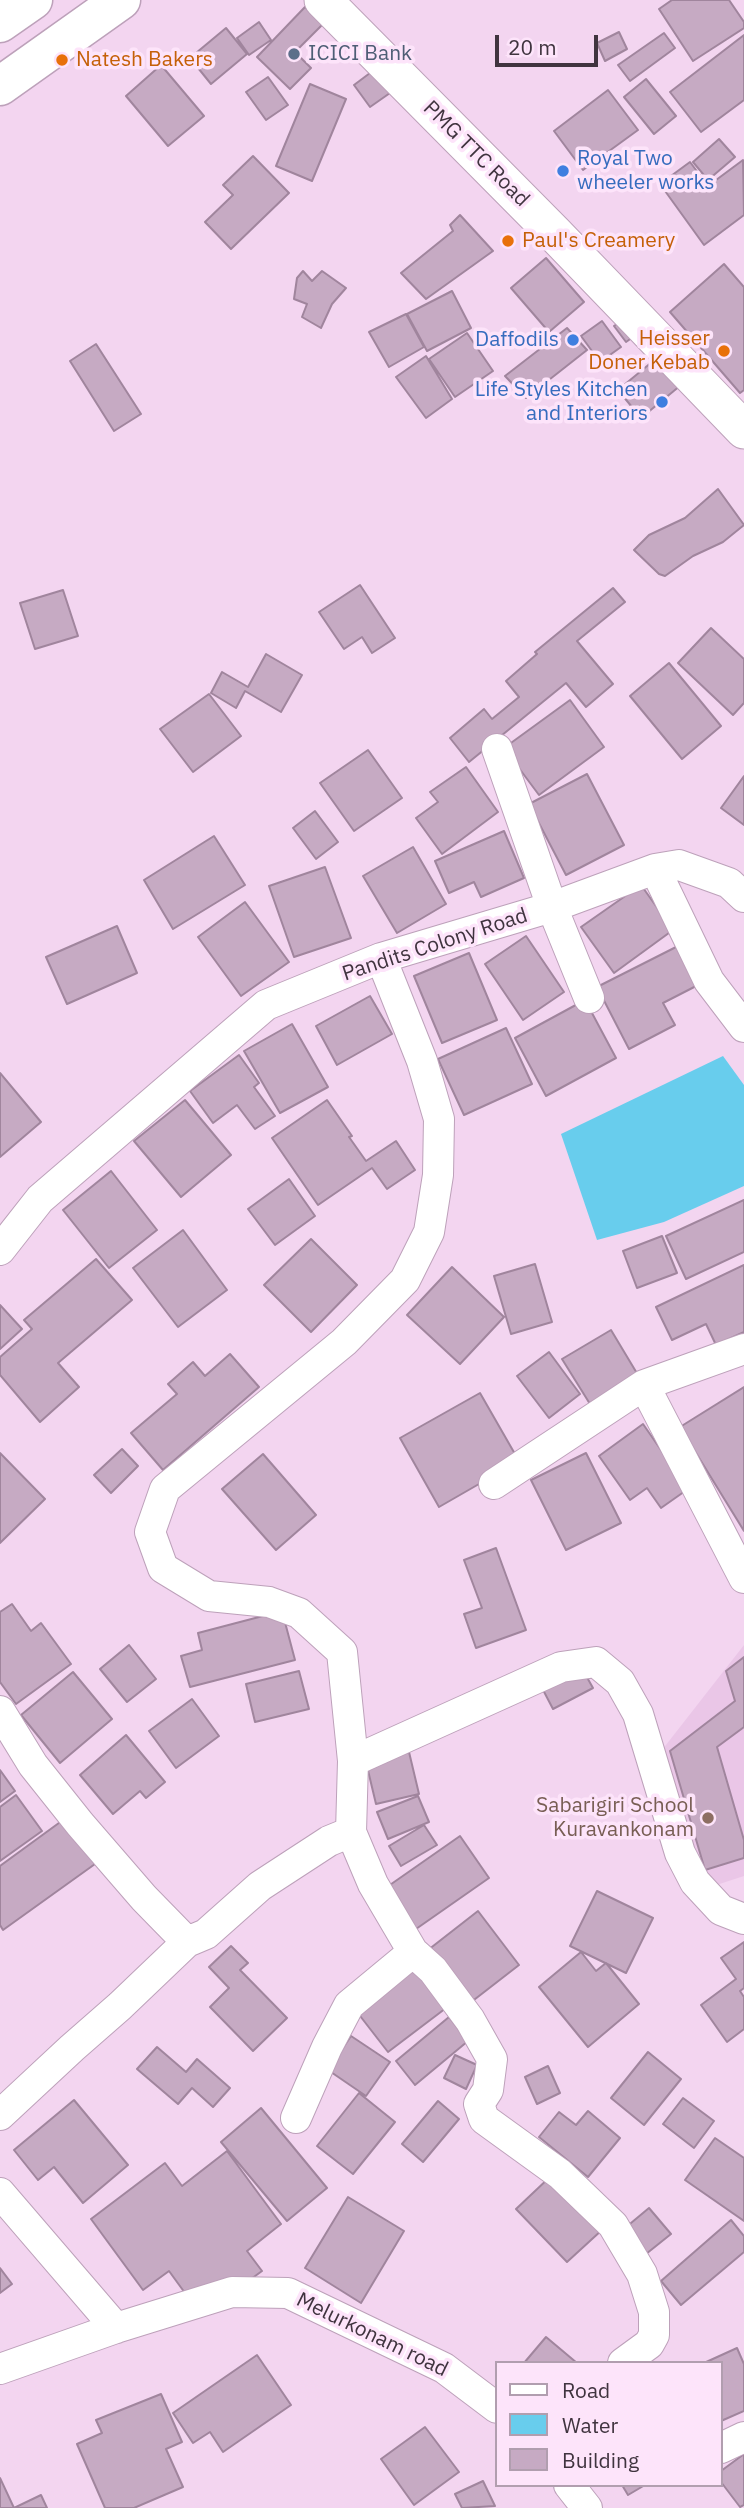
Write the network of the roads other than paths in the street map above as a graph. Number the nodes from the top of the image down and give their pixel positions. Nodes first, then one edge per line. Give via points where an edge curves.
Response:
1 (33, 0) edge
2 (121, 0) edge
3 (323, 0) edge
4 (0, 23) edge
5 (0, 86) edge
6 (744, 430) edge
7 (497, 749) dead end
8 (655, 869) junction
9 (744, 897) edge
10 (552, 907) junction
11 (381, 958) junction
12 (589, 999) dead end
13 (744, 1027) edge
14 (0, 1250) edge
15 (744, 1349) edge
16 (645, 1385) junction
17 (494, 1484) dead end
18 (744, 1578) edge
19 (0, 1711) edge
20 (353, 1761) junction
21 (351, 1832) junction
22 (744, 1919) edge
23 (187, 1942) junction
24 (413, 1952) junction
25 (0, 2115) edge
26 (296, 2118) dead end
27 (0, 2193) edge
28 (116, 2328) junction
29 (655, 2353) edge
30 (629, 2361) edge
31 (0, 2369) edge
32 (496, 2407) edge
33 (744, 2437) edge
34 (723, 2447) edge
35 (571, 2487) edge
36 (587, 2508) edge

1 - 4 main road
2 - 5 main road
3 - 6 street, PMG TTC Road
7 - 10 street
8 - 9 street, Pandits Colony Road via 679,865 729,883
8 - 10 street, Pandits Colony Road
8 - 13 street via 709,981
10 - 11 street, Pandits Colony Road
10 - 12 street
11 - 14 street, Pandits Colony Road via 266,1005 40,1199
11 - 20 street via 422,1061 439,1119 438,1175 429,1232 405,1280 344,1342 165,1489 150,1532 163,1568 209,1596 269,1602 299,1613 342,1652
15 - 16 street
16 - 17 street
16 - 18 street
19 - 23 street via 33,1765 80,1824
20 - 21 street
20 - 22 street via 561,1667 596,1662 620,1682 638,1714 680,1853 695,1882 721,1910
21 - 23 street via 260,1886 206,1934
21 - 24 street via 373,1884
23 - 25 street
24 - 26 street via 349,2005
24 - 29 street via 433,1970 470,2020 492,2059 488,2090 479,2104 484,2119 560,2174 613,2225 642,2274 654,2312
27 - 28 street
28 - 31 street
28 - 32 street, Melurkonam road via 232,2292 288,2293 444,2368
29 - 30 street
33 - 34 street
35 - 36 street

